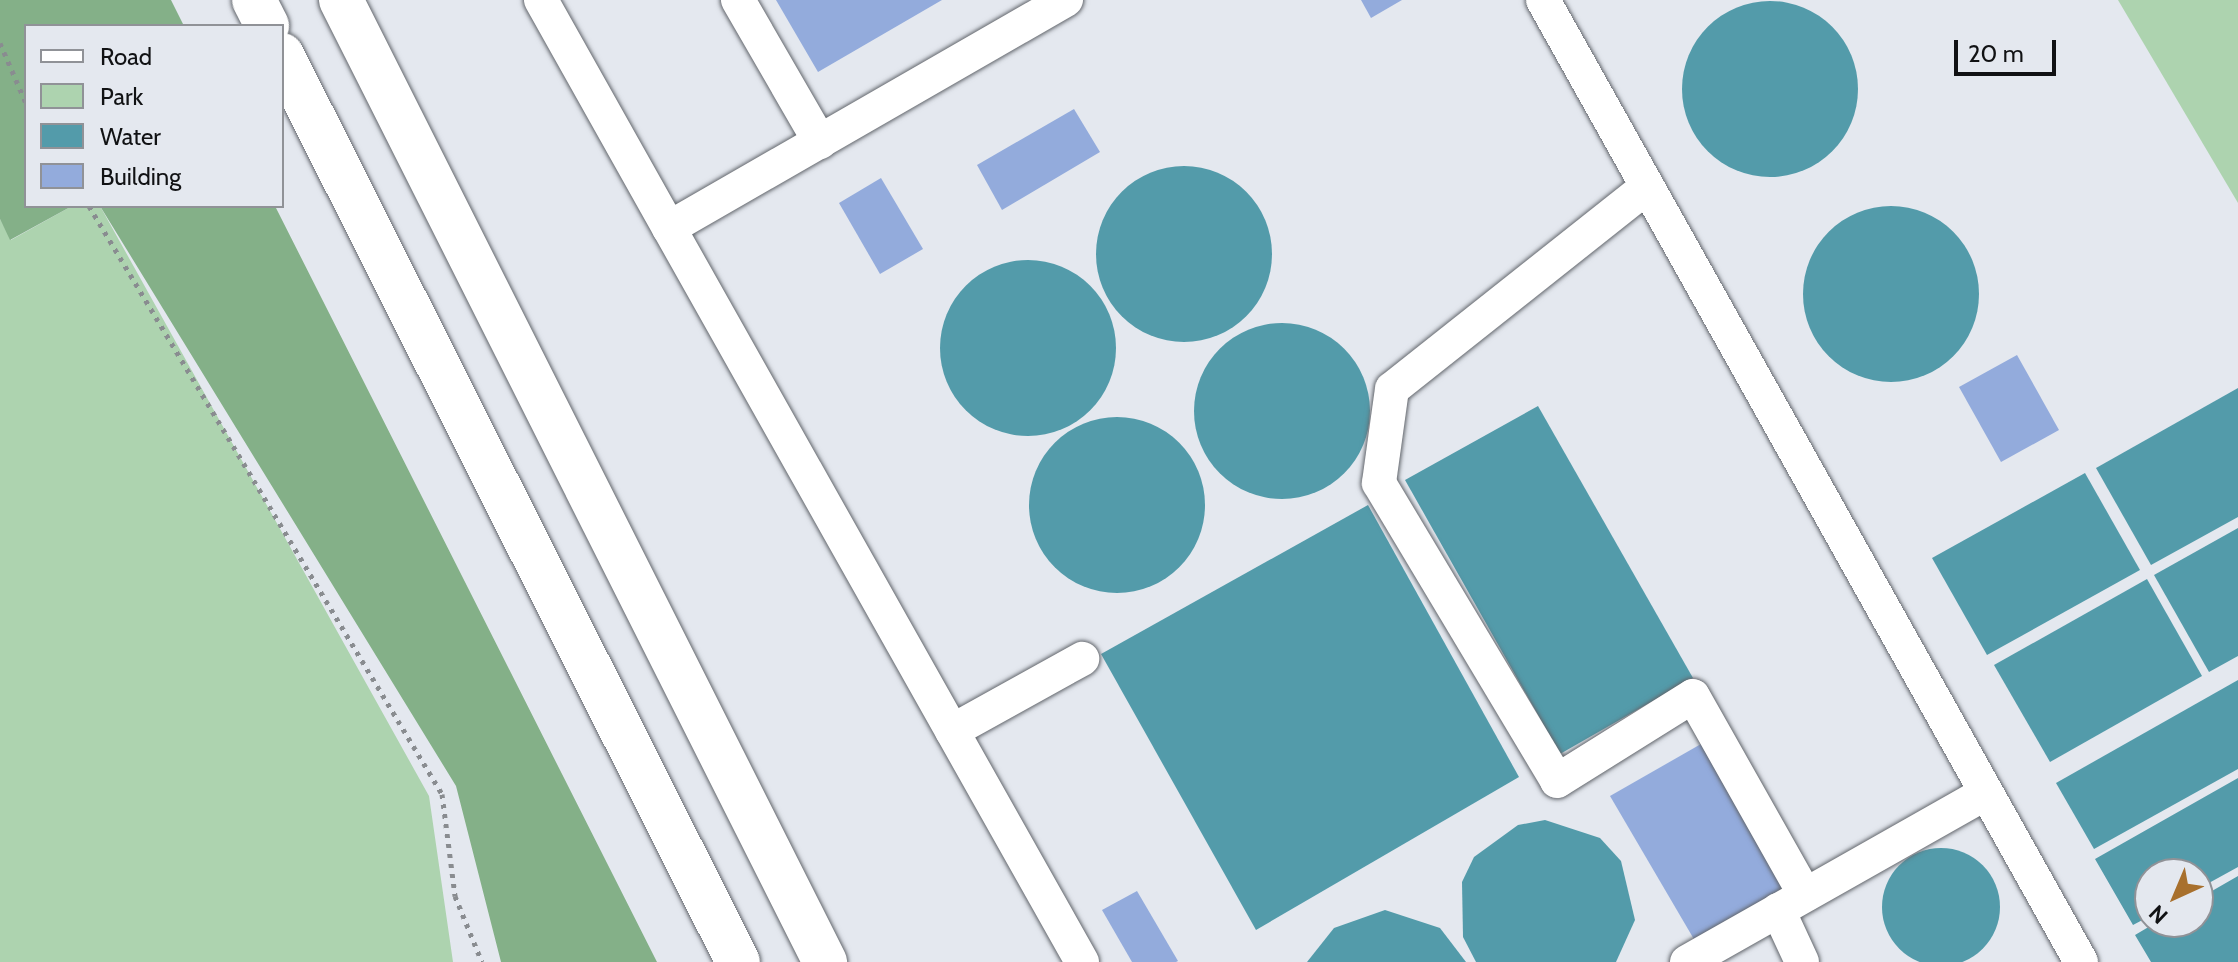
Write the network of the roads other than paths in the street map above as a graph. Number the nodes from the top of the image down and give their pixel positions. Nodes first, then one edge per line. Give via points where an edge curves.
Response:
1 (254, 0) edge
2 (341, 0) edge
3 (541, 0) edge
4 (738, 0) edge
5 (1066, 0) edge
6 (1543, 0) edge
7 (266, 24) edge
8 (284, 59) edge
9 (820, 142) junction
10 (1647, 187) junction
11 (669, 228) junction
12 (1082, 659) dead end
13 (952, 731) junction
14 (1986, 793) junction
15 (1792, 902) junction
16 (738, 962) edge
17 (825, 962) edge
18 (1082, 962) edge
19 (1687, 962) edge
20 (1802, 962) edge
21 (2081, 962) edge

1 - 7 highway
2 - 17 highway
3 - 11 lane
4 - 9 lane
5 - 9 lane
6 - 10 lane
8 - 16 highway
9 - 11 lane
10 - 14 lane
10 - 15 lane via 1392,389 1379,483 1557,781 1693,696
11 - 13 lane
12 - 13 lane
13 - 18 lane
14 - 15 lane
14 - 21 lane
15 - 19 lane
15 - 20 lane

